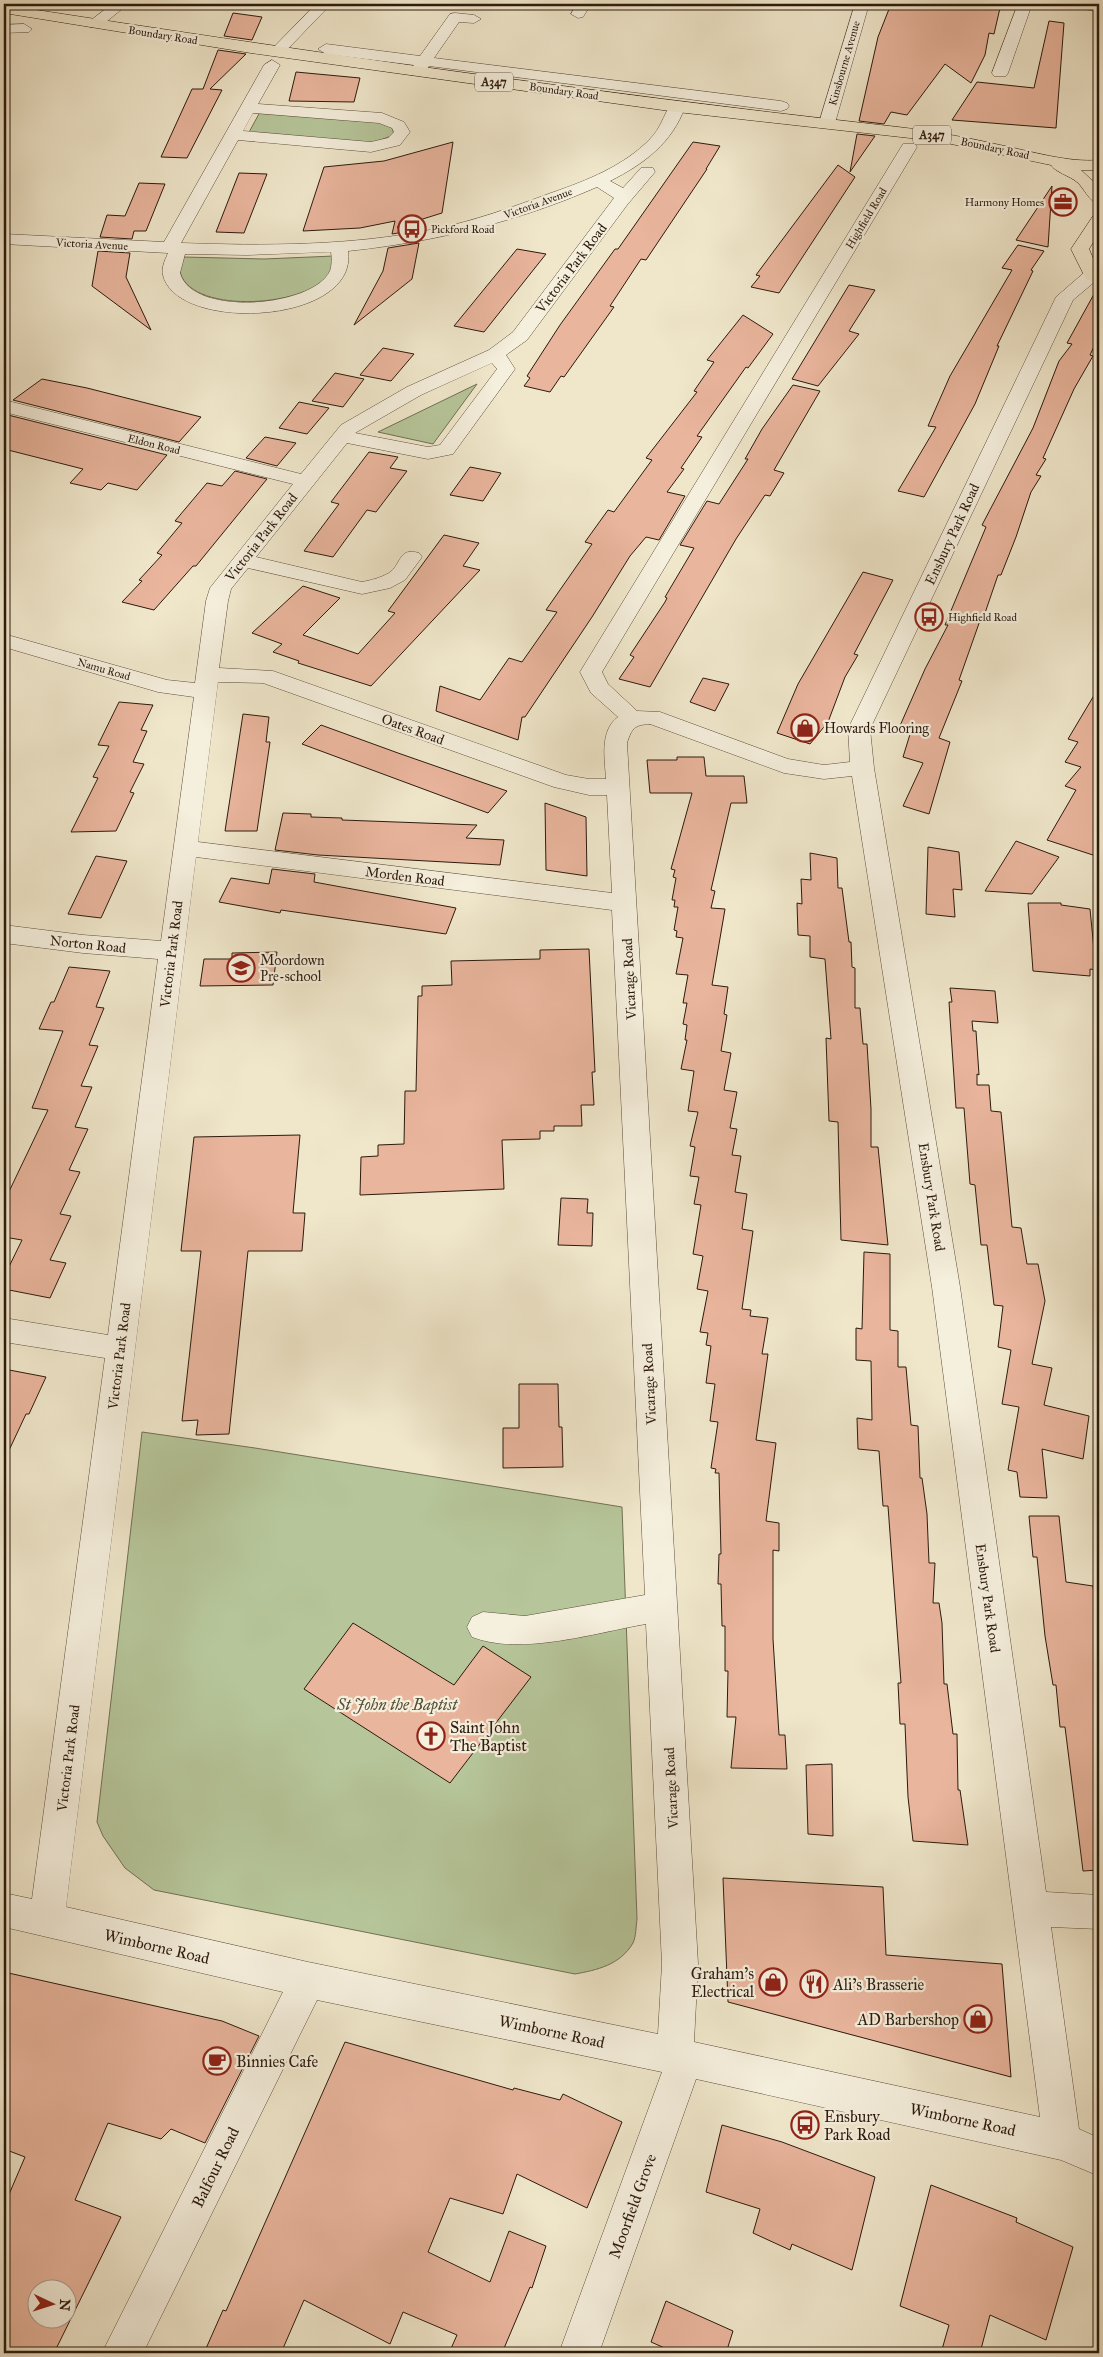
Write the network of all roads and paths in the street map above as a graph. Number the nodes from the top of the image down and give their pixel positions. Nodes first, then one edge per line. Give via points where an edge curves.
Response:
1 (121, 4) edge
2 (324, 4) edge
3 (862, 4) edge
4 (1025, 4) edge
5 (1068, 4) edge
6 (1099, 7) edge
7 (4, 9) edge
8 (474, 19) dead end
9 (95, 24) junction
10 (4, 29) edge
11 (24, 30) dead end
12 (293, 35) junction
13 (326, 49) dead end
14 (311, 57) junction
15 (275, 58) junction
16 (420, 67) junction
17 (1000, 73) dead end
18 (781, 106) dead end
19 (677, 107) junction
20 (247, 108) junction
21 (746, 108) junction
22 (827, 123) junction
23 (232, 135) junction
24 (909, 147) dead end
25 (1036, 156) junction
26 (1099, 165) edge
27 (647, 172) dead end
28 (597, 180) junction
29 (1099, 199) edge
30 (621, 201) junction
31 (1099, 220) edge
32 (4, 239) edge
33 (339, 247) junction
34 (174, 248) junction
35 (1096, 276) edge
36 (1099, 292) edge
37 (1065, 297) junction
38 (496, 354) junction
39 (4, 406) edge
40 (341, 436) junction
41 (304, 482) junction
42 (412, 557) dead end
43 (242, 560) junction
44 (4, 640) edge
45 (206, 683) junction
46 (632, 718) junction
47 (862, 768) junction
48 (618, 787) junction
49 (185, 848) junction
50 (625, 903) junction
51 (4, 934) edge
52 (172, 951) junction
53 (4, 1330) edge
54 (120, 1349) junction
55 (660, 1607) junction
56 (483, 1627) dead end
57 (1030, 1909) junction
58 (4, 1910) edge
59 (1099, 1912) edge
60 (47, 1920) junction
61 (308, 1980) junction
62 (680, 2057) junction
63 (1062, 2141) junction
64 (1099, 2157) edge
65 (122, 2353) edge
66 (578, 2353) edge

1 - 9 street
2 - 12 street
3 - 22 street, Kinsbourne Avenue
4 - 17 street
5 - 6 street
7 - 9 main road, Boundary Road / A347
8 - 16 street via 455,17
9 - 15 main road, Boundary Road / A347
10 - 11 street
12 - 14 street
12 - 15 street
13 - 16 street
14 - 15 main road, Boundary Road / A347
14 - 16 main road, Boundary Road / A347
15 - 20 street
16 - 19 main road, Boundary Road / A347
16 - 21 street
18 - 21 street
19 - 21 main road, Boundary Road / A347
19 - 28 street, Victoria Avenue via 668,130 656,142 627,164
20 - 23 street
20 - 23 street via 382,118 398,125 402,132 394,142 371,147
21 - 22 main road, Boundary Road / A347
22 - 25 main road, Boundary Road / A347 via 936,136
23 - 34 street
24 - 46 street, Highfield Road via 590,672 598,688
25 - 26 main road, Boundary Road / A347
25 - 29 main road, Boundary Road / A347 via 1070,169 1087,181
27 - 30 street, Victoria Park Road
28 - 30 street via 617,191
28 - 33 street, Victoria Avenue via 470,226 394,241
30 - 38 street, Victoria Park Road via 520,336
31 - 35 main road, Ensbury Park Road via 1080,249
32 - 34 street, Victoria Avenue
33 - 34 street, Victoria Avenue via 263,251
33 - 34 street via 339,270 327,287 296,302 257,308 219,306 186,294 172,276
35 - 37 street, Ensbury Park Road
36 - 37 street
37 - 47 street, Ensbury Park Road via 859,729
38 - 40 street, Victoria Park Road via 414,391 358,422
38 - 40 street via 506,369 446,450 428,453
39 - 41 street, Eldon Road
40 - 41 street, Victoria Park Road
41 - 43 street, Victoria Park Road
42 - 43 street via 398,576 383,584 362,588
43 - 45 street, Victoria Park Road via 221,588 217,600
44 - 45 street, Namu Road via 166,687
45 - 48 street, Oates Road via 265,676 562,782 589,787
45 - 49 street, Victoria Park Road
46 - 47 street via 652,716 784,766 824,772
46 - 48 street, Vicarage Road via 621,726 616,743
47 - 57 street, Ensbury Park Road via 946,1286
48 - 50 street, Vicarage Road
49 - 50 street, Morden Road
49 - 52 street, Victoria Park Road
50 - 55 street, Vicarage Road
51 - 52 street, Norton Road
52 - 54 street, Victoria Park Road
53 - 54 street
54 - 60 street, Victoria Park Road
55 - 56 street via 525,1631
55 - 62 street, Vicarage Road via 680,1964
57 - 59 street
57 - 63 street, Ensbury Park Road
58 - 60 street, Wimborne Road
60 - 61 street, Wimborne Road
61 - 62 street, Wimborne Road
61 - 65 street, Balfour Road
62 - 63 street, Wimborne Road
62 - 66 street, Moorfield Grove
63 - 64 street, Wimborne Road

